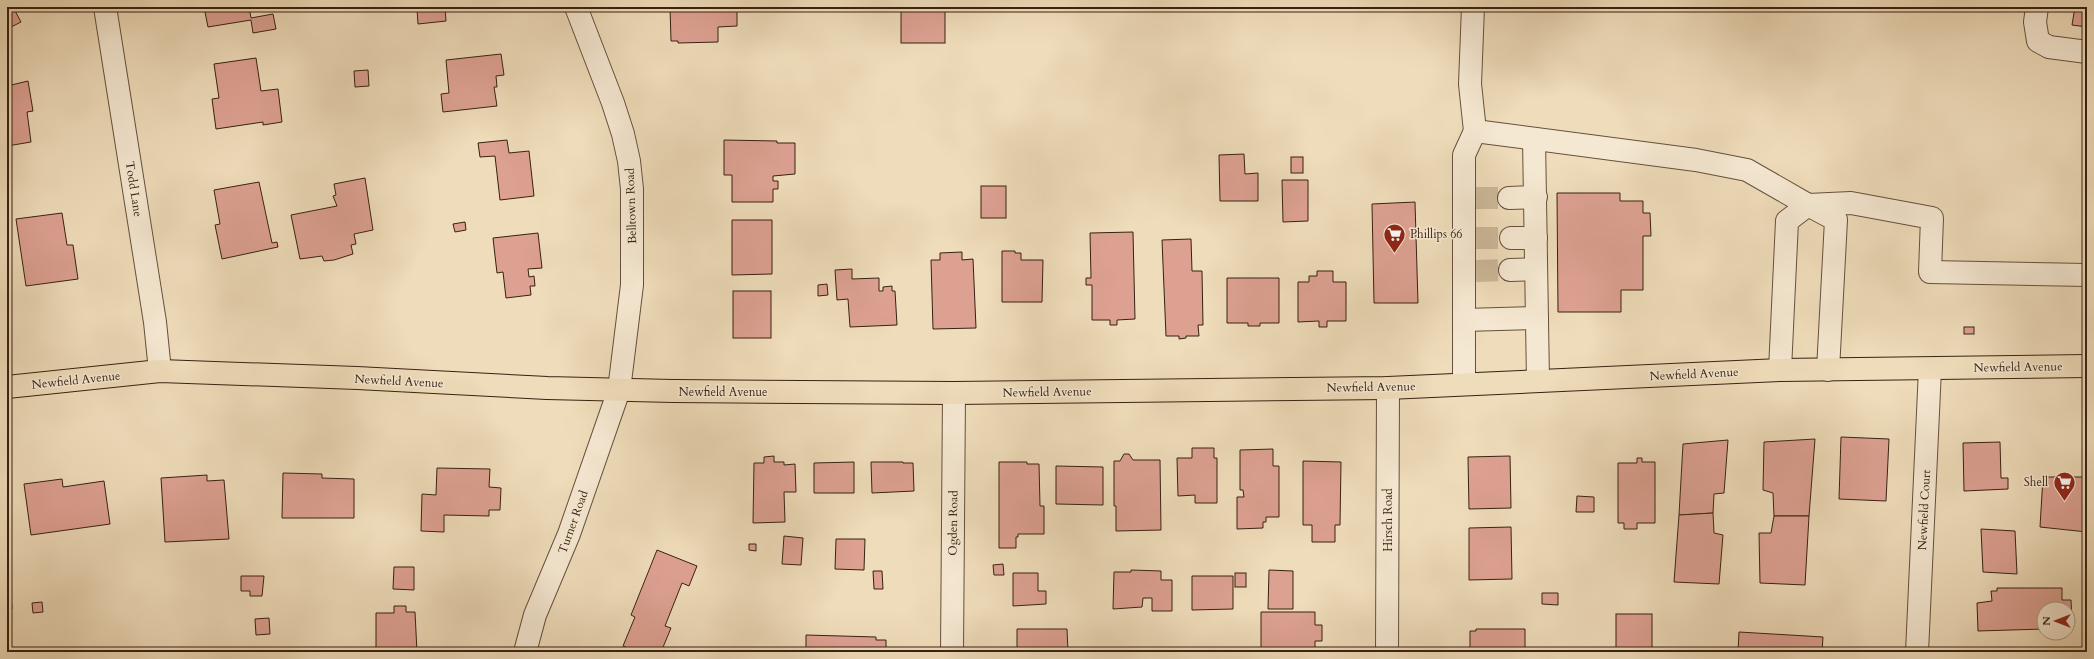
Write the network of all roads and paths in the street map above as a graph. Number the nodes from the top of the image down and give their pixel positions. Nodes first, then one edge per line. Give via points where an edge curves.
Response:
1 (105, 7) edge
2 (576, 7) edge
3 (1473, 7) edge
4 (2037, 7) edge
5 (2087, 52) edge
6 (1475, 131) junction
7 (1534, 139) junction
8 (1536, 197) junction
9 (1509, 198) tunnel mouth
10 (1808, 205) junction
11 (1511, 238) tunnel mouth
12 (1536, 238) junction
13 (1536, 269) junction
14 (1510, 270) tunnel mouth
15 (2087, 275) edge
16 (1537, 318) junction
17 (1464, 320) junction
18 (2087, 366) edge
19 (1930, 368) junction
20 (1780, 370) junction
21 (1828, 370) junction
22 (160, 371) junction
23 (1538, 381) junction
24 (1464, 384) junction
25 (7, 387) edge
26 (1388, 388) junction
27 (618, 390) junction
28 (954, 393) junction
29 (524, 652) edge
30 (952, 652) edge
31 (1388, 652) edge
32 (1917, 652) edge

1 - 22 street, Todd Lane via 155,322
2 - 27 street, Belltown Road via 623,134 632,189 632,285
3 - 6 street via 1470,84
4 - 5 street via 2034,22 2038,41 2049,47
6 - 7 street
6 - 17 street via 1464,155 1470,198 1471,238
7 - 8 street
7 - 10 street via 1696,160 1747,170
8 - 9 street
8 - 12 street
10 - 15 street via 1851,203 1932,218 1930,272
10 - 20 street via 1787,221
10 - 21 street via 1836,220
11 - 12 street
12 - 13 street
13 - 14 street
13 - 16 street
16 - 17 street
16 - 23 street
17 - 24 street
18 - 19 main road, Newfield Avenue
19 - 21 main road, Newfield Avenue
19 - 32 street, Newfield Court
20 - 21 main road, Newfield Avenue
20 - 23 main road, Newfield Avenue
22 - 25 main road, Newfield Avenue
22 - 27 main road, Newfield Avenue
23 - 24 main road, Newfield Avenue
24 - 26 main road, Newfield Avenue
26 - 28 main road, Newfield Avenue
26 - 31 street, Hirsch Road
27 - 28 main road, Newfield Avenue
27 - 29 street, Turner Road via 569,534 535,615
28 - 30 street, Ogden Road

